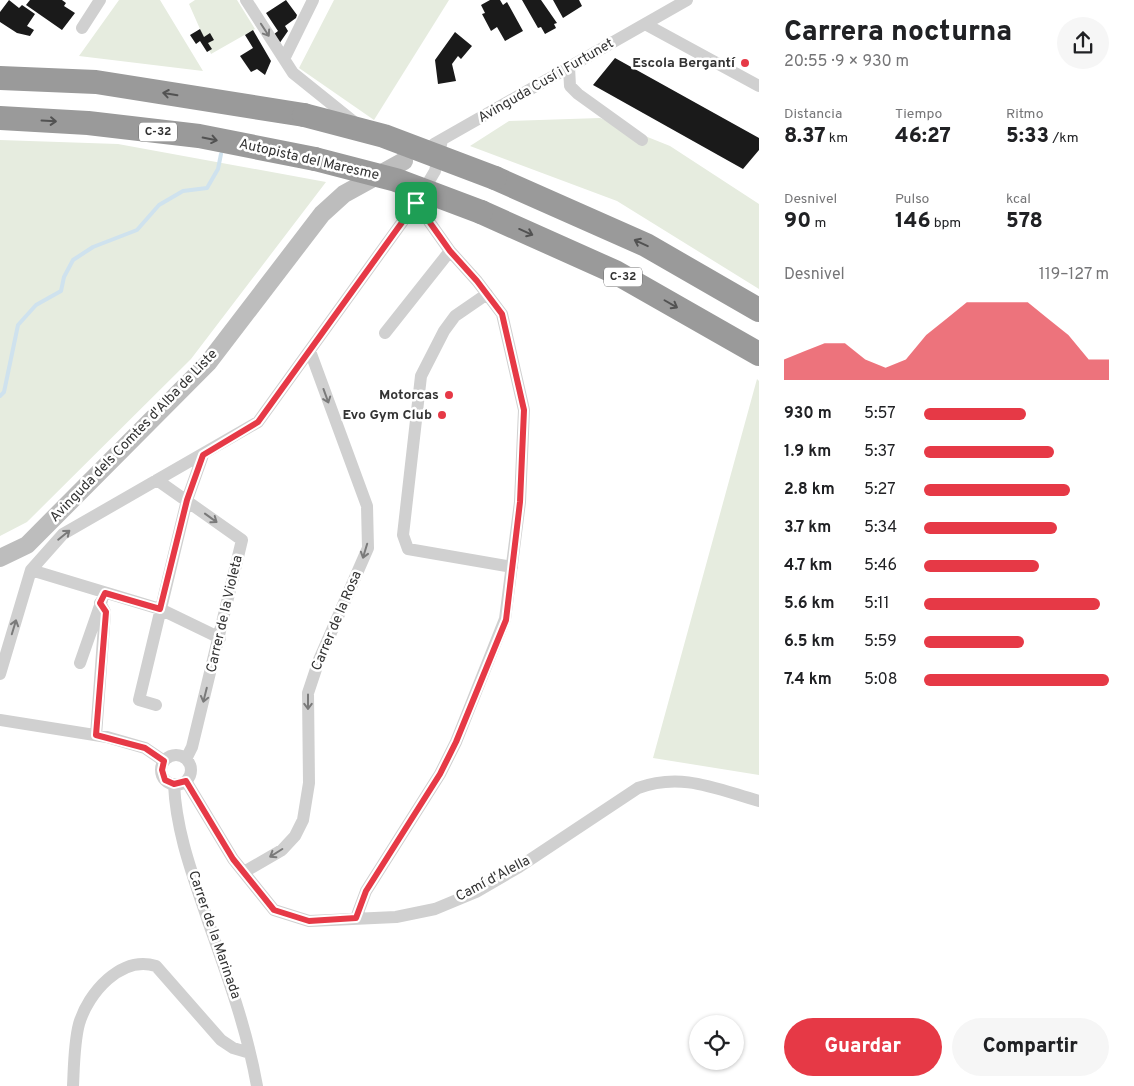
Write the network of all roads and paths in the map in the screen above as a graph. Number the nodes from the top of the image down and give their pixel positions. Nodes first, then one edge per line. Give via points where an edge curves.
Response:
1 (100, 0) edge
2 (246, 0) edge
3 (313, 0) edge
4 (687, 0) edge
5 (645, 24) junction
6 (82, 28) dead end
7 (284, 59) junction
8 (569, 67) junction
9 (0, 78) edge
10 (759, 86) edge
11 (0, 118) edge
12 (442, 140) junction
13 (642, 140) dead end
14 (404, 161) junction
15 (416, 203) junction
16 (450, 251) junction
17 (490, 298) junction
18 (759, 310) edge
19 (385, 333) dead end
20 (310, 350) junction
21 (759, 354) edge
22 (203, 455) junction
23 (156, 480) junction
24 (187, 500) junction
25 (1, 557) edge
26 (512, 567) junction
27 (31, 570) junction
28 (103, 598) junction
29 (160, 609) junction
30 (220, 638) junction
31 (86, 646) junction
32 (103, 654) junction
33 (80, 663) dead end
34 (0, 674) edge
35 (156, 705) dead end
36 (0, 720) edge
37 (96, 735) junction
38 (186, 759) junction
39 (164, 761) junction
40 (180, 783) junction
41 (759, 801) edge
42 (244, 872) junction
43 (356, 918) junction
44 (250, 1053) junction
45 (73, 1086) edge
46 (257, 1086) edge

1 - 6 street
2 -> 7 street
3 - 7 street
4 - 5 street, Avinguda Cusí i Furtunet
5 - 8 street, Avinguda Cusí i Furtunet
5 - 10 street
7 - 14 street via 294,73
8 - 12 street, Avinguda Cusí i Furtunet
8 - 13 street via 570,86
18 -> 9 highway, bridge via 646,245 495,178 384,136 304,115 96,82
11 -> 21 highway, Autopista del Maresme / C-32, bridge via 88,123 199,136 396,180 481,212 615,272
12 - 14 street, Avinguda Cusí i Furtunet
12 - 15 street via 435,171
14 - 25 street, Avinguda dels Comtes d'Alba de Liste via 344,194 322,214 208,363 27,545
15 - 16 street
15 - 20 street
16 - 17 street
16 - 19 street
17 - 26 street via 502,314 524,410 520,502
17 - 26 street via 455,316 421,376 403,535 408,549
20 - 22 street via 258,422
20 -> 42 street, Carrer de la Rosa via 367,506 368,548 308,692 309,783 303,820 295,836 282,850
22 - 23 street
22 - 24 street
23 - 24 street, Carrer de la Violeta
27 -> 23 street via 63,534
24 - 29 street
24 -> 30 street, Carrer de la Violeta via 242,540
26 - 43 street via 506,620 456,742 440,774 366,891
27 - 28 street
34 -> 27 street
28 - 29 street
28 - 31 street
28 - 32 street via 106,612
29 - 30 street
29 - 35 street via 139,700
30 -> 38 street, Carrer de la Violeta via 192,747
31 - 32 street
31 - 33 street
32 - 37 street
36 - 37 street
37 - 39 street via 145,748
38 - 39 street via 175,755
38 - 40 street via 191,768
39 - 40 street via 165,780
40 - 42 street, Camí d'Alella
40 - 44 street, Carrer de la Marinada via 176,812 184,848 238,1006
41 - 43 street, Camí d'Alella via 677,780 658,781 638,788 476,892 427,910 396,917
42 - 43 street, Camí d'Alella via 274,910 309,921
44 - 45 street via 221,1040 156,966 136,964 102,984 90,1000 79,1024
44 - 46 street, Carrer de la Marinada

